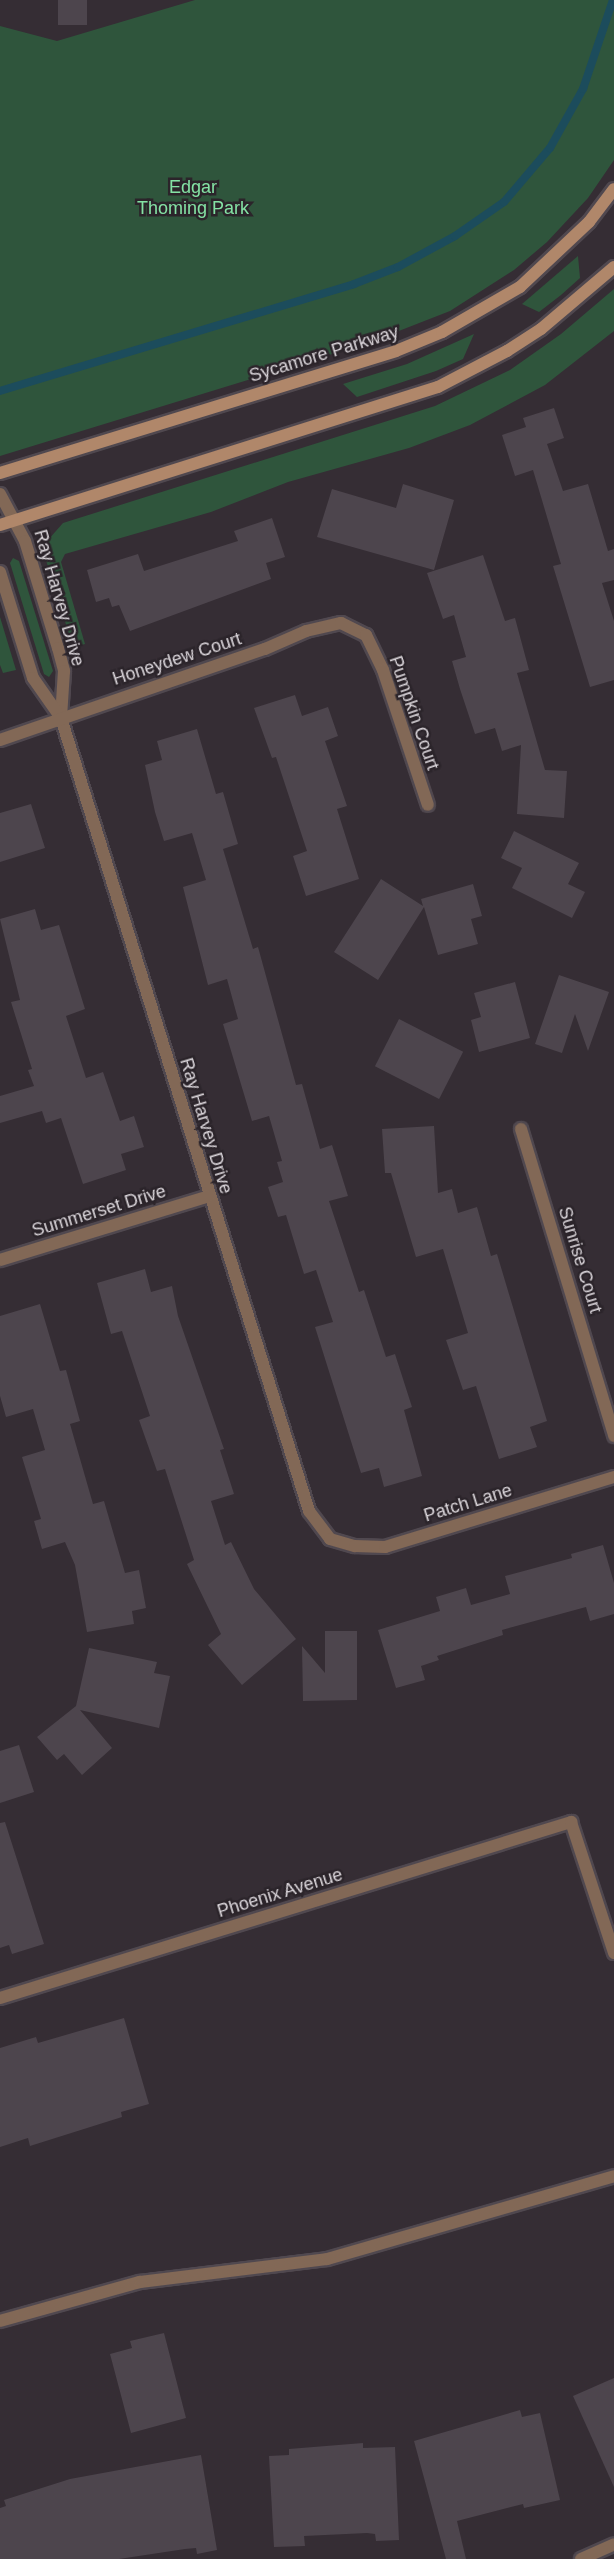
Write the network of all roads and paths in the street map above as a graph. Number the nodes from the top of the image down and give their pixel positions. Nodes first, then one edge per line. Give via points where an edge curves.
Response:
1 (614, 189) edge
2 (614, 267) edge
3 (0, 473) edge
4 (0, 494) edge
5 (17, 520) junction
6 (0, 525) edge
7 (0, 572) edge
8 (364, 633) joint
9 (61, 718) junction
10 (0, 740) edge
11 (428, 805) dead end
12 (521, 1130) dead end
13 (209, 1196) junction
14 (0, 1260) edge
15 (614, 1436) edge
16 (614, 1477) edge
17 (330, 1539) joint
18 (614, 1953) edge
19 (0, 1998) edge
20 (614, 2176) edge
21 (0, 2321) edge
22 (614, 2544) edge
23 (582, 2559) edge

1 - 3 main road, Sycamore Parkway via 589,222 520,287 442,332 396,351
2 - 5 main road via 541,329 438,387
4 - 5 street, Ray Harvey Drive
5 - 6 main road
5 - 9 street, Ray Harvey Drive via 64,671
7 - 9 street, Ray Harvey Drive via 33,678
8 - 9 street, Honeydew Court via 341,623 306,631 265,649
8 - 11 street, Pumpkin Court via 383,670
9 - 10 street, Honeydew Court
9 - 13 street, Ray Harvey Drive
12 - 15 street, Sunrise Court
13 - 14 street, Summerset Drive
13 - 17 street, Ray Harvey Drive via 309,1511
16 - 17 street, Patch Lane via 385,1547 355,1546
18 - 19 street, Phoenix Avenue via 571,1822
20 - 21 street via 327,2259 141,2282
22 - 23 street

